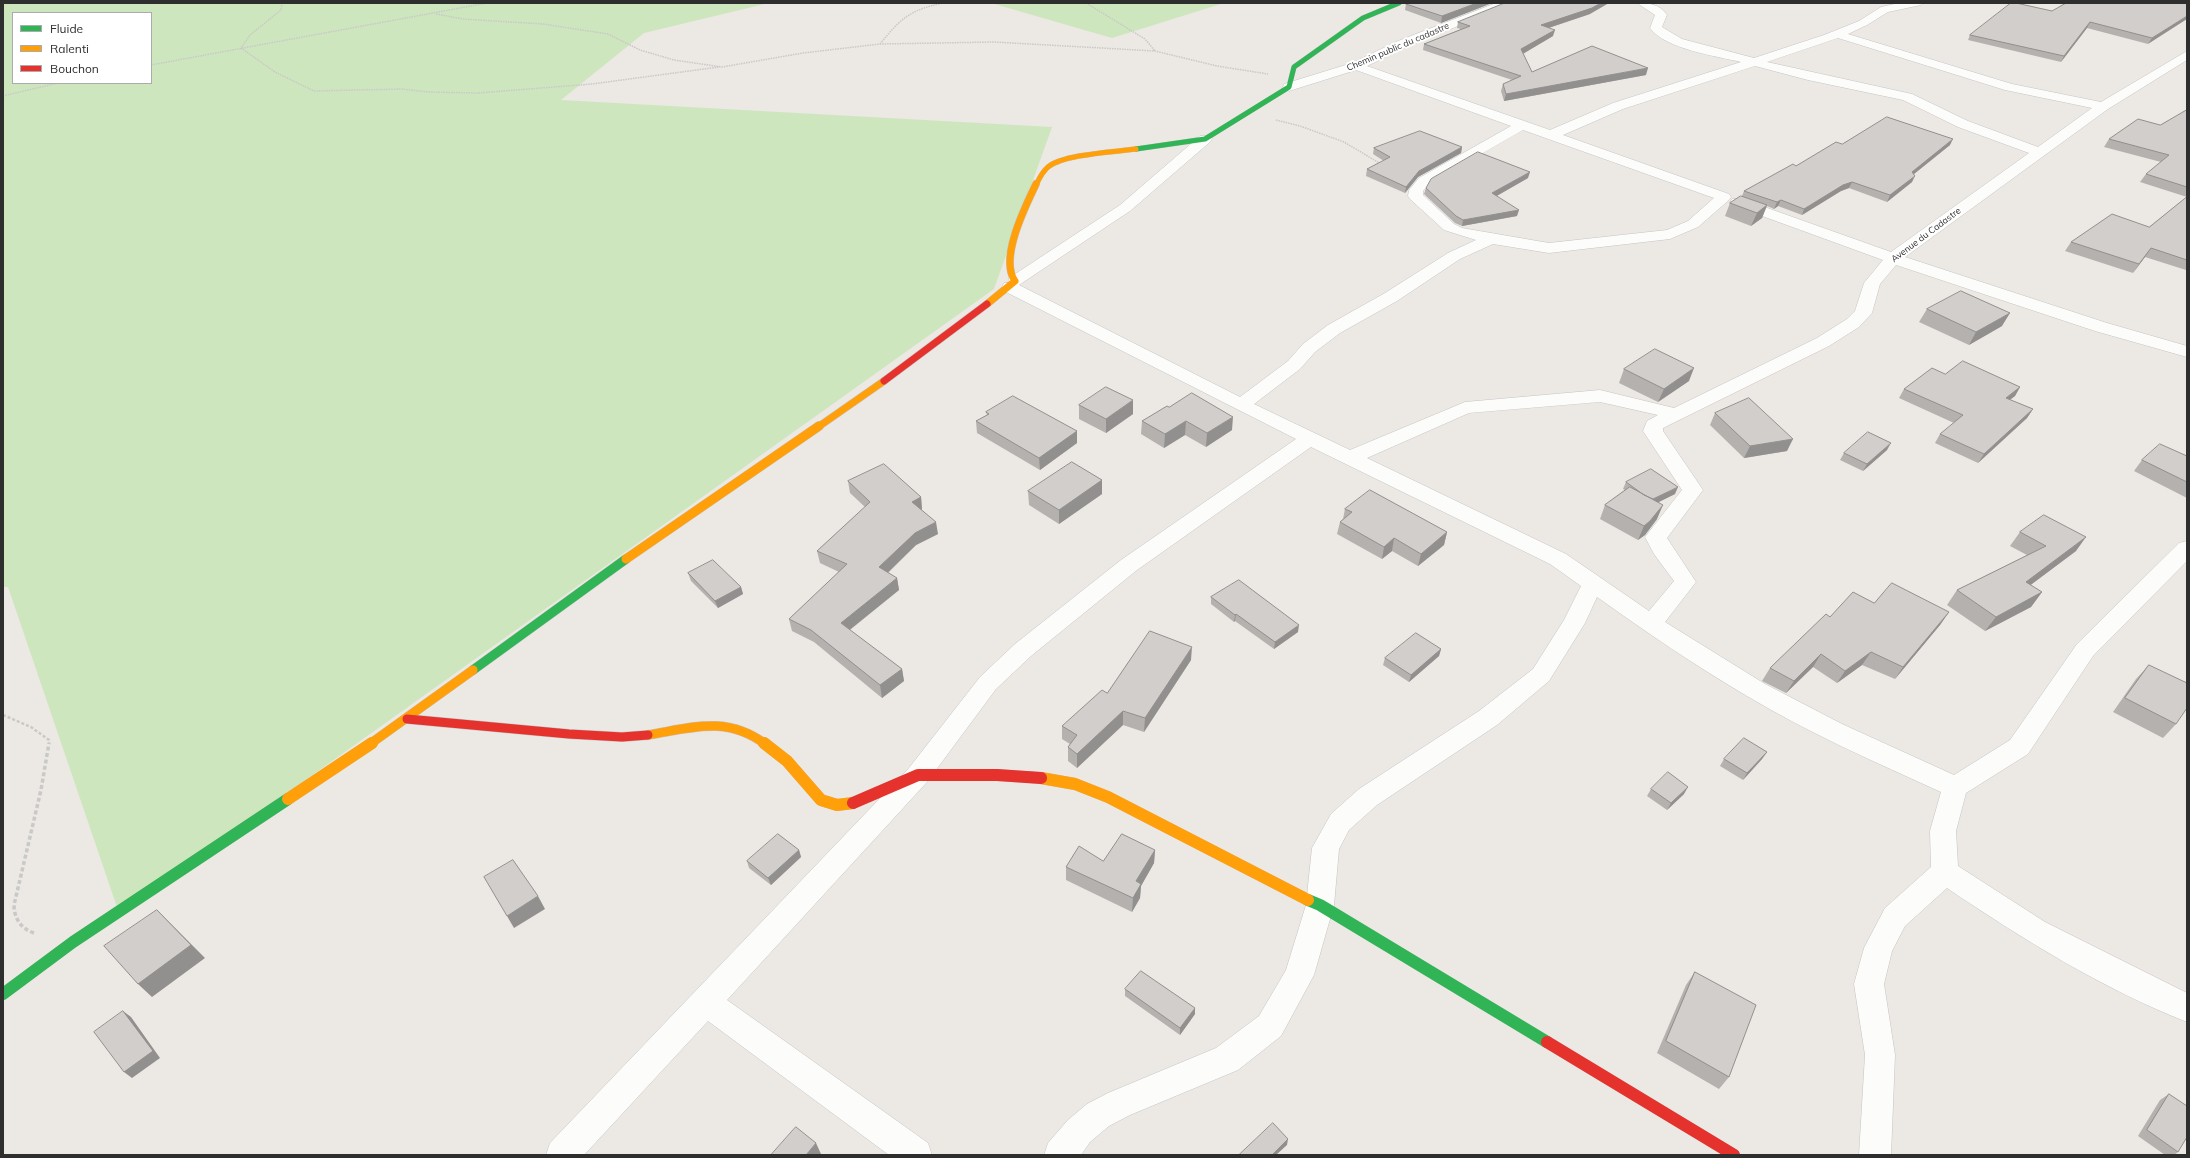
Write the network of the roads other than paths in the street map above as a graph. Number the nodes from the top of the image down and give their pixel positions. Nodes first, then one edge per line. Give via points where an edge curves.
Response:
1 (1399, 3) edge
2 (1506, 3) edge
3 (1643, 3) edge
4 (1917, 3) edge
5 (1838, 34) junction
6 (2187, 55) edge
7 (1754, 63) junction
8 (1356, 66) junction
9 (1289, 83) junction
10 (2103, 106) junction
11 (1963, 124) junction
12 (1522, 125) junction
13 (2026, 133) dead end
14 (2040, 134) dead end
15 (1552, 135) junction
16 (2061, 136) junction
17 (1205, 139) junction
18 (2039, 152) junction
19 (1724, 197) junction
20 (1491, 239) junction
21 (1893, 258) junction
22 (1012, 284) junction
23 (2187, 352) edge
24 (1241, 405) junction
25 (1676, 414) junction
26 (1310, 438) junction
27 (1350, 458) junction
28 (2187, 548) edge
29 (1593, 583) junction
30 (1651, 624) junction
31 (407, 719) junction
32 (918, 775) junction
33 (1955, 787) junction
34 (1945, 872) junction
35 (1320, 905) junction
36 (3, 994) edge
37 (706, 1002) junction
38 (2187, 1008) edge
39 (562, 1155) edge
40 (916, 1155) edge
41 (1060, 1155) edge
42 (1734, 1155) edge
43 (1875, 1155) edge

1 - 9 street via 1363,18 1294,67
2 - 8 street, Chemin public du cadastre via 1402,44
3 - 7 street via 1661,15 1656,28 1662,34 1678,42
4 - 5 street via 1884,9 1863,23
5 - 7 street
5 - 10 street via 2010,87
6 - 10 street, Avenue du Cadastre
7 - 11 street via 1907,97
7 - 15 street via 1686,82 1618,106
8 - 9 street, Chemin public du cadastre
8 - 12 street
9 - 17 street
10 - 16 street, Avenue du Cadastre
11 - 13 street
11 - 18 street
12 - 15 street
12 - 20 street via 1424,181 1416,190 1415,196 1449,227
14 - 16 street
15 - 19 street
16 - 18 street, Avenue du Cadastre
17 - 22 street via 1124,208
17 - 22 street via 1069,159 1053,164 1043,171 1031,194 1014,245 1009,266
18 - 21 street, Avenue du Cadastre
19 - 20 street via 1693,224 1670,234 1549,248
19 - 21 street
20 - 24 street via 1454,256 1391,297 1334,329 1309,348 1294,365
21 - 23 street via 2094,325
21 - 25 street, Avenue du Cadastre via 1872,283 1863,313 1853,323 1822,342
22 - 24 street
22 - 31 street via 864,396 592,583
24 - 26 street
25 - 27 street via 1600,396 1465,408
25 - 30 street, Avenue du Cadastre via 1654,425 1653,431 1693,490 1656,537 1658,545 1682,573 1685,582
26 - 27 street
26 - 32 street via 1129,565 1022,650 988,683
27 - 29 street via 1558,560
28 - 33 street via 2085,650 2019,747
29 - 30 street
29 - 35 street via 1574,624 1541,675 1488,718 1368,797 1340,822 1326,848
30 - 33 street via 1756,690 1833,731
31 - 32 street via 624,737 711,724 738,728 762,739 781,754 821,800 842,806 870,797
31 - 36 street via 73,942
32 - 35 street via 997,775 1057,779 1110,798 1275,885
32 - 37 street
33 - 34 street via 1943,831
34 - 38 street via 2035,931
34 - 43 street via 1895,916 1878,948 1870,977 1880,1055
35 - 41 street via 1299,975 1270,1026 1227,1059 1098,1115 1079,1131
35 - 42 street
37 - 39 street
37 - 40 street

